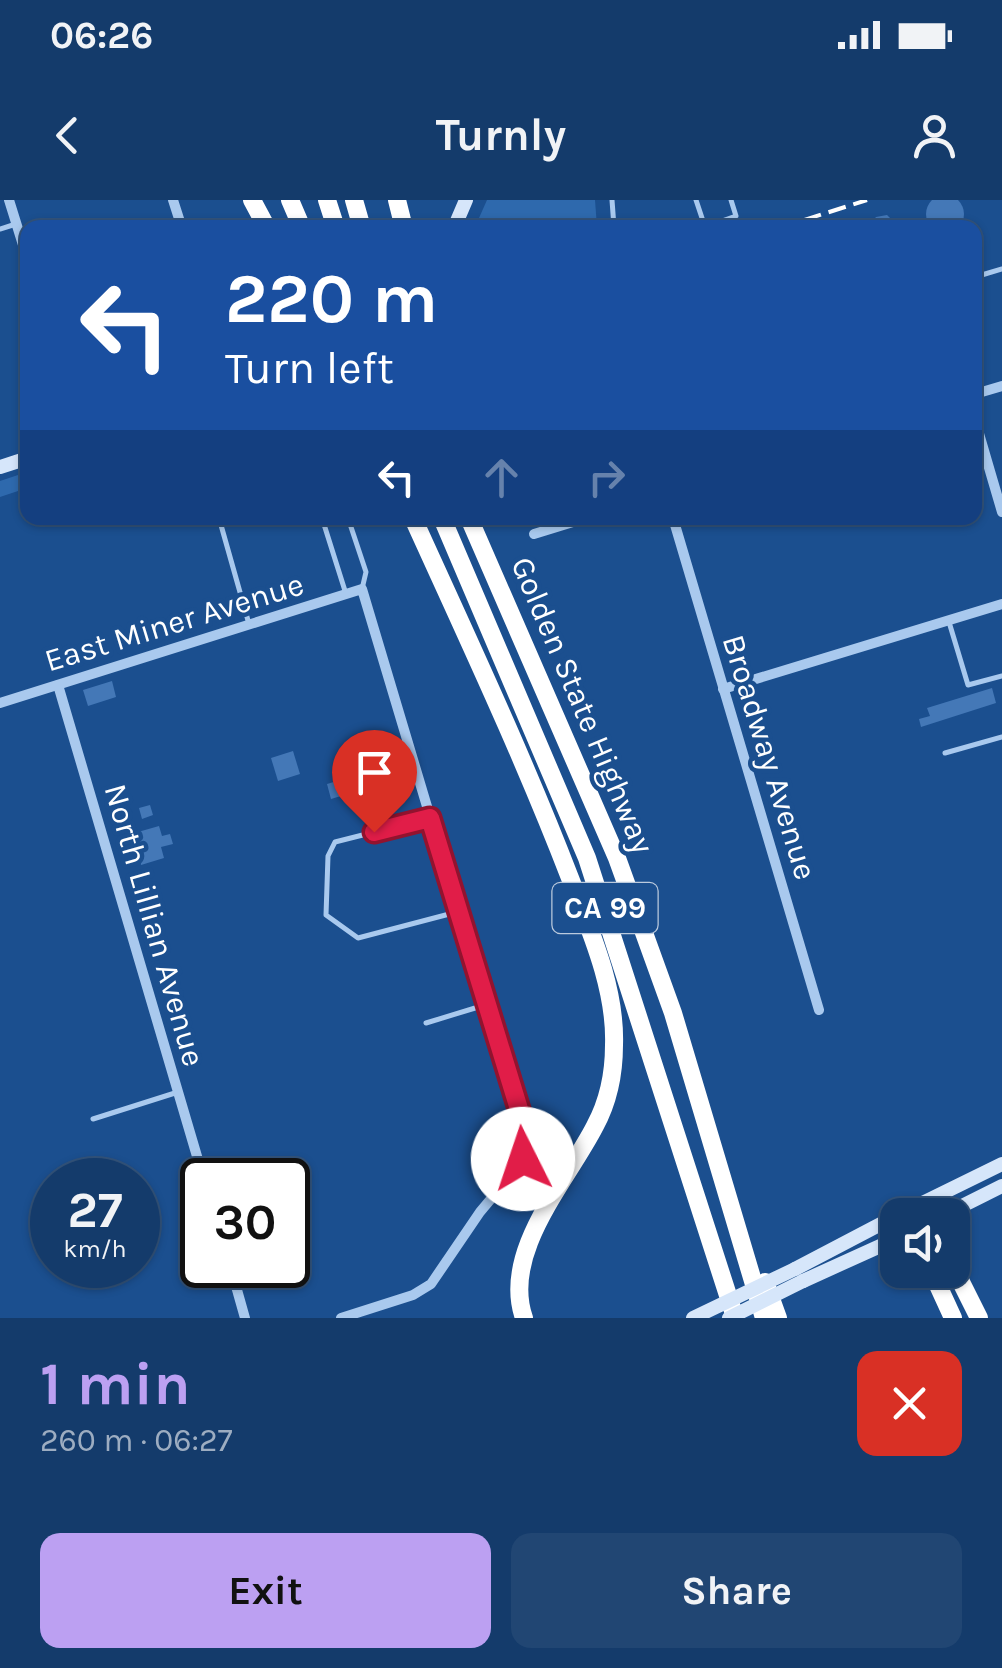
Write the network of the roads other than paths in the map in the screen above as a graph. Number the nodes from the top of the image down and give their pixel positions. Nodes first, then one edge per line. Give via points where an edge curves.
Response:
1 (9, 200) edge
2 (731, 200) edge
3 (725, 220) edge
4 (16, 224) junction
5 (0, 229) edge
6 (20, 236) edge
7 (982, 444) edge
8 (1002, 512) edge
9 (221, 525) edge
10 (324, 525) edge
11 (350, 525) edge
12 (416, 525) edge
13 (445, 525) edge
14 (472, 525) edge
15 (480, 525) edge
16 (557, 525) edge
17 (675, 525) edge
18 (534, 534) dead end
19 (489, 561) junction
20 (362, 589) junction
21 (346, 594) junction
22 (1002, 604) edge
23 (948, 620) junction
24 (248, 624) junction
25 (1002, 676) edge
26 (58, 684) junction
27 (724, 690) junction
28 (0, 703) edge
29 (1002, 736) edge
30 (945, 753) dead end
31 (430, 818) junction
32 (457, 912) junction
33 (485, 1005) junction
34 (819, 1010) dead end
35 (426, 1023) dead end
36 (178, 1092) junction
37 (93, 1119) dead end
38 (198, 1158) edge
39 (1002, 1164) edge
40 (1002, 1186) edge
41 (938, 1198) edge
42 (970, 1202) edge
43 (880, 1230) edge
44 (738, 1234) junction
45 (880, 1245) edge
46 (799, 1275) junction
47 (237, 1288) edge
48 (939, 1288) edge
49 (964, 1288) edge
50 (732, 1316) edge
51 (245, 1318) edge
52 (342, 1318) edge
53 (524, 1318) edge
54 (693, 1318) edge
55 (764, 1318) edge
56 (778, 1318) edge
57 (953, 1318) edge
58 (979, 1318) edge

1 - 4 street
2 - 3 lane via 736,216
4 - 5 lane
4 - 6 street
7 - 8 street
9 - 24 lane
10 - 21 lane
11 - 20 lane via 366,572
12 - 53 highway via 551,830 612,1006 610,1086 597,1123 530,1244 519,1274
13 - 50 highway, Golden State Highway / CA 99 via 587,858
14 - 19 highway, Golden State Highway / CA 99
15 - 19 highway
16 - 18 street
17 - 27 street, Broadway Avenue
19 - 44 highway, Golden State Highway / CA 99 via 617,858
20 - 21 street, East Miner Avenue
20 - 31 street
21 - 24 street, East Miner Avenue
22 - 23 street
23 - 25 lane via 968,685
23 - 27 street
24 - 26 street, East Miner Avenue
26 - 28 street, East Miner Avenue
26 - 36 street, North Lillian Avenue
27 - 34 street, Broadway Avenue
29 - 30 lane
31 - 32 street
31 - 32 lane via 335,842 328,856 326,915 358,938
32 - 33 street
33 - 35 lane
33 - 52 street via 526,1132 523,1159 431,1284
36 - 37 lane
36 - 38 street, North Lillian Avenue
39 - 41 main road
40 - 42 main road
43 - 46 main road
44 - 55 highway, Golden State Highway / CA 99
44 - 56 highway via 759,1263
45 - 46 main road
46 - 50 main road, bridge
46 - 54 main road, bridge
47 - 51 street
48 - 57 highway
49 - 58 highway

